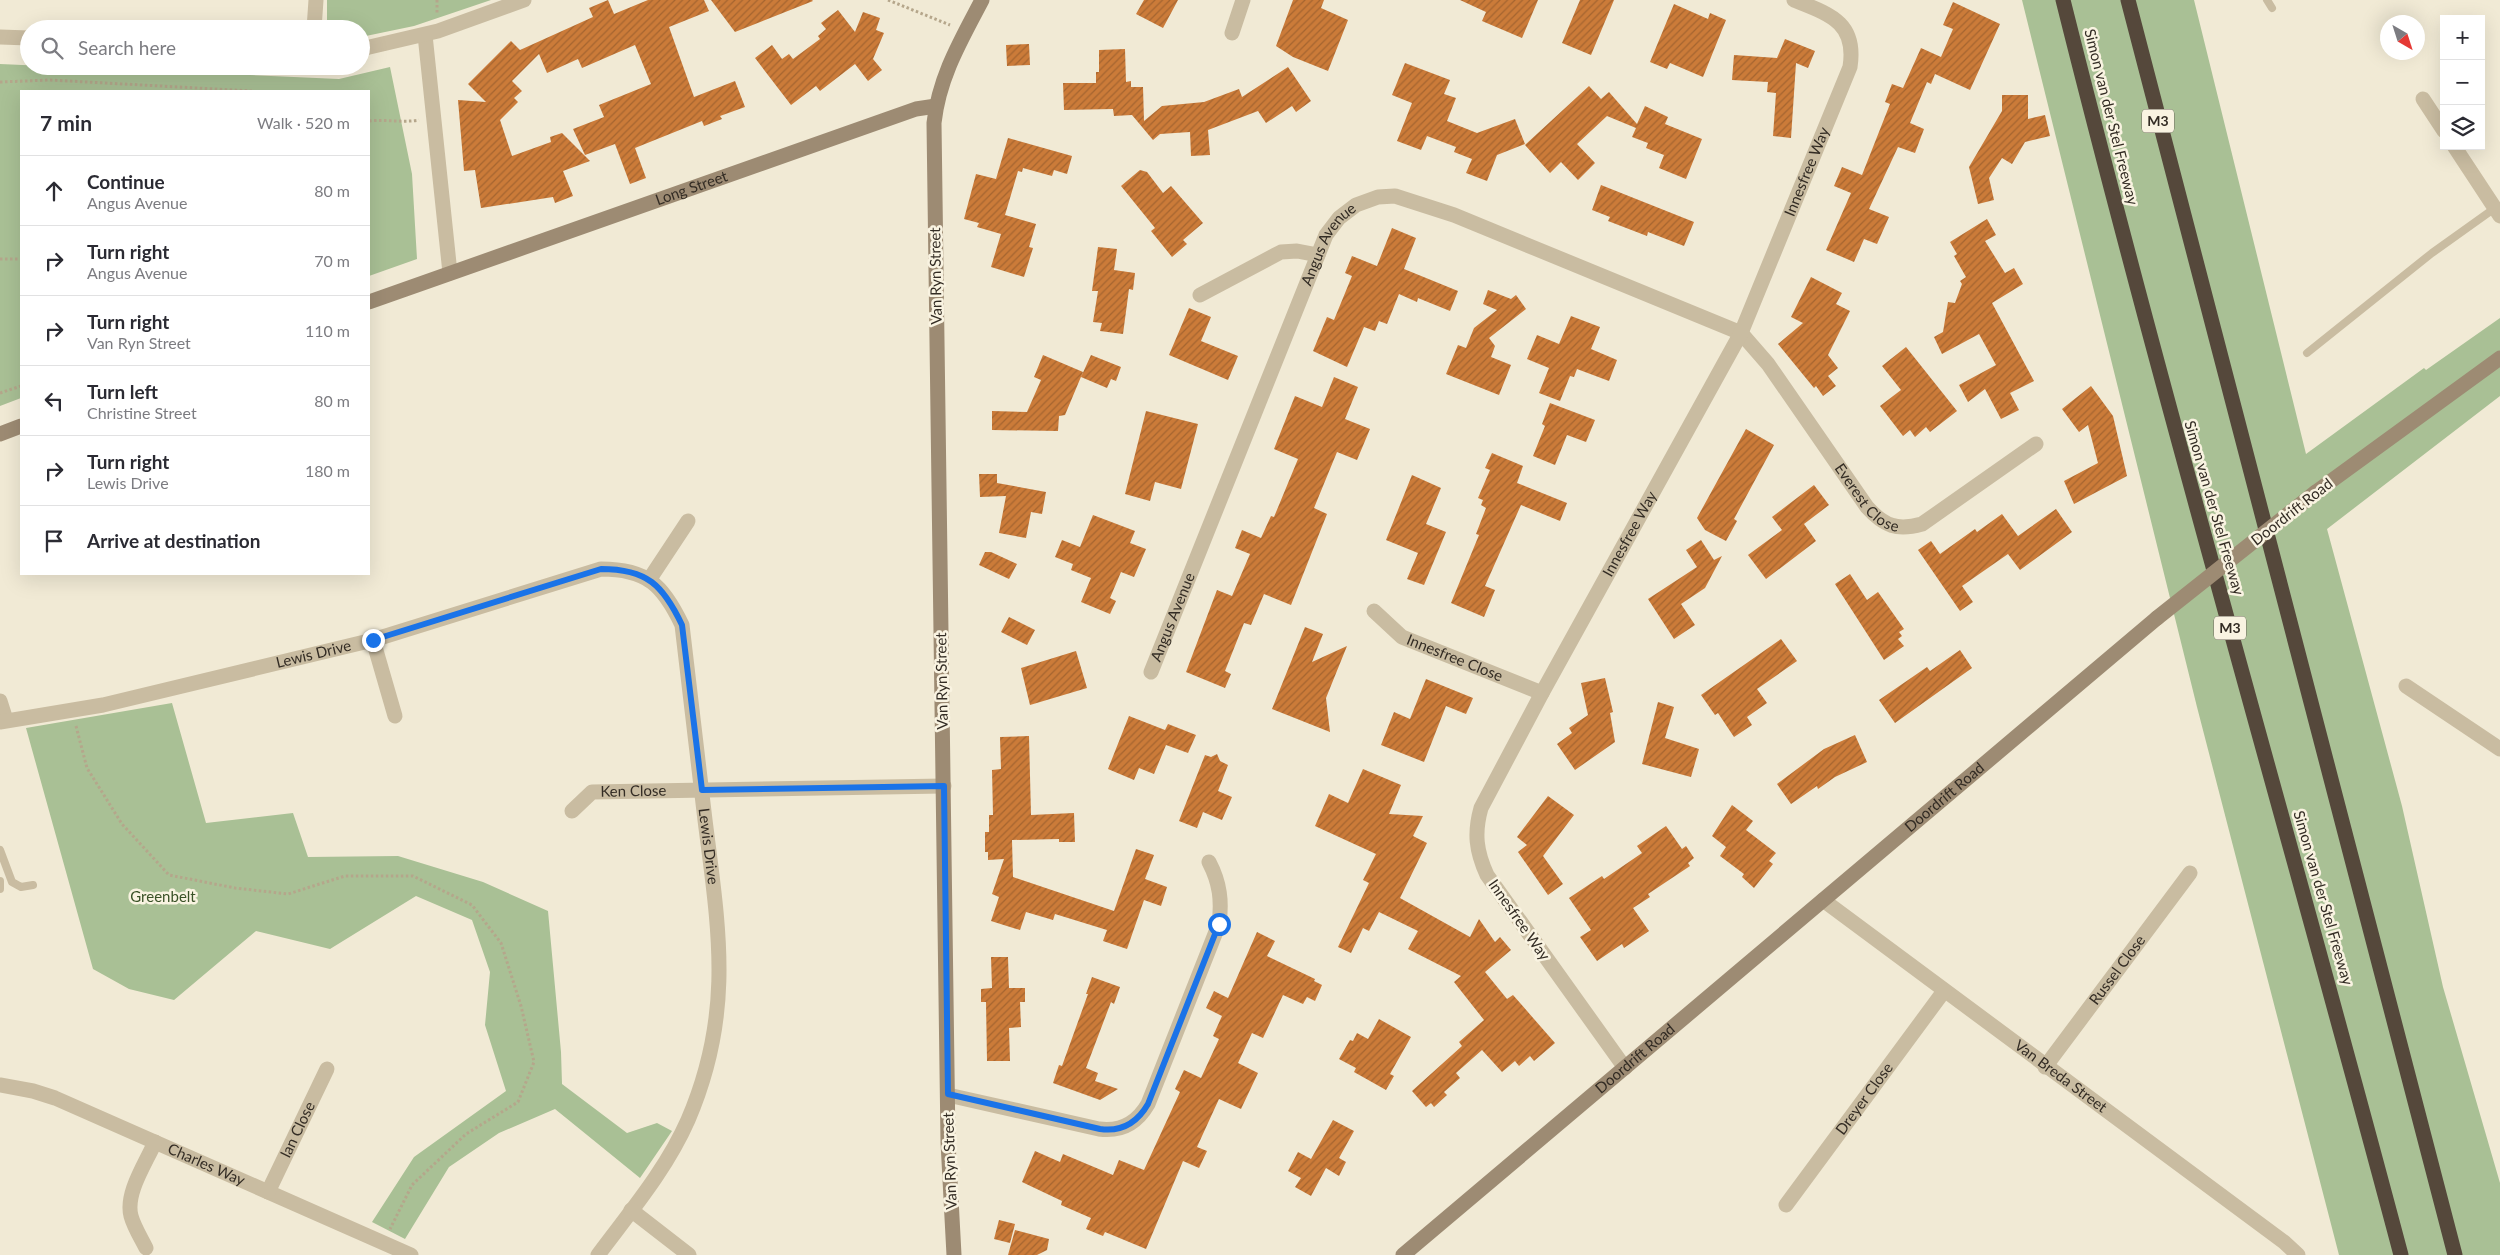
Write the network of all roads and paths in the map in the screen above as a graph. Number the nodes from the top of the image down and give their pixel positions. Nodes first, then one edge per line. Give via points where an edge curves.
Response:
1 (316, 0) edge
2 (524, 0) edge
3 (888, 0) edge
4 (982, 0) edge
5 (1243, 0) edge
6 (1794, 0) edge
7 (2064, 0) edge
8 (2128, 0) edge
9 (2267, 0) edge
10 (2272, 8) dead end
11 (315, 20) edge
12 (966, 31) junction
13 (1232, 33) dead end
14 (425, 35) junction
15 (0, 37) edge
16 (20, 38) edge
17 (370, 47) edge
18 (0, 82) edge
19 (234, 90) edge
20 (2423, 99) dead end
21 (936, 106) junction
22 (432, 118) junction
23 (370, 121) edge
24 (2440, 125) edge
25 (2457, 150) edge
26 (2497, 212) edge
27 (1318, 255) junction
28 (0, 259) edge
29 (20, 259) edge
30 (450, 274) junction
31 (1200, 295) dead end
32 (370, 302) edge
33 (1741, 333) junction
34 (2307, 353) dead end
35 (2500, 358) edge
36 (20, 386) edge
37 (0, 393) edge
38 (20, 426) edge
39 (0, 434) edge
40 (2036, 444) dead end
41 (688, 521) dead end
42 (649, 580) junction
43 (1374, 611) dead end
44 (373, 640) junction
45 (1151, 672) dead end
46 (2406, 686) dead end
47 (1542, 693) junction
48 (0, 701) edge
49 (73, 711) junction
50 (394, 716) dead end
51 (3, 721) edge
52 (2500, 749) edge
53 (944, 786) junction
54 (702, 790) junction
55 (572, 810) dead end
56 (0, 850) edge
57 (1209, 862) dead end
58 (2190, 873) dead end
59 (0, 881) edge
60 (33, 885) dead end
61 (0, 889) edge
62 (1823, 900) junction
63 (1944, 991) junction
64 (2046, 1066) junction
65 (1625, 1068) junction
66 (327, 1069) dead end
67 (0, 1085) edge
68 (948, 1094) junction
69 (155, 1142) junction
70 (268, 1192) junction
71 (1786, 1205) dead end
72 (632, 1210) junction
73 (385, 1244) junction
74 (146, 1248) dead end
75 (411, 1255) edge
76 (598, 1255) edge
77 (689, 1255) edge
78 (954, 1255) edge
79 (1404, 1255) edge
80 (2298, 1255) edge
81 (2401, 1255) edge
82 (2455, 1255) edge

1 - 11 street
2 - 14 street
3 - 12 path
4 - 12 street, Van Ryn Street
5 - 13 street
6 - 33 street, Innesfree Way via 1838,20 1850,42 1850,67
7 - 81 highway, Simon van der Stel Freeway / M3 via 2164,392
8 - 82 highway, M3
9 - 10 lane
12 - 21 street, Van Ryn Street via 945,74
14 - 17 street
14 - 22 street
15 - 16 street
18 - 19 path via 50,80
20 - 24 street
21 - 30 street, Long Street via 916,109
21 - 53 street, Van Ryn Street via 933,140
22 - 23 path via 401,123
22 - 30 street
25 - 26 street
26 - 34 lane via 2432,253
27 - 31 street via 1281,252
27 - 33 street, Angus Avenue via 1326,235 1339,218 1356,205 1378,197 1395,196 1454,215
27 - 45 street, Angus Avenue
28 - 29 path
30 - 32 street, Long Street
33 - 40 street, Everest Close via 1768,364 1867,507 1891,526 1907,528 1922,524
33 - 47 street, Innesfree Way
35 - 62 street, Doordrift Road, bridge via 2316,492 2157,618
36 - 37 path
38 - 39 street
41 - 42 street
42 - 44 street, Lewis Drive via 641,574 621,569 601,569
42 - 54 street, Lewis Drive via 672,604 682,625
43 - 47 street, Innesfree Close via 1402,637
44 - 49 street, Lewis Drive
44 - 50 street
46 - 52 street
47 - 65 street, Innesfree Way via 1481,808 1476,824 1479,857 1498,892
48 - 51 street
49 - 51 street, Lewis Drive
49 - 73 path via 87,768 122,824 168,875 288,894 345,876 414,876 472,905 501,943 534,1062 518,1102 466,1134 412,1185
53 - 54 street, Ken Close
53 - 68 street, Van Ryn Street
54 - 55 street, Ken Close via 592,792
54 - 72 street, Lewis Drive via 719,937 717,1017 706,1070 687,1121 661,1170
56 - 60 lane via 12,882 21,887
57 - 68 street via 1221,898 1219,924 1140,1117 1117,1129 1100,1129
58 - 64 street, Russel Close
59 - 61 lane
62 - 63 street, Van Breda Street
62 - 65 street, Doordrift Road
63 - 64 street, Van Breda Street
63 - 71 street, Dreyer Close
64 - 80 street, Van Breda Street
65 - 79 street, Doordrift Road
66 - 70 street, Ian Close
67 - 69 street, Charles Way via 55,1098
68 - 78 street, Van Ryn Street
69 - 70 street, Charles Way
69 - 74 street via 130,1204 131,1215
70 - 73 street, Charles Way
72 - 76 street, Lewis Drive
72 - 77 street
73 - 75 street, Charles Way

